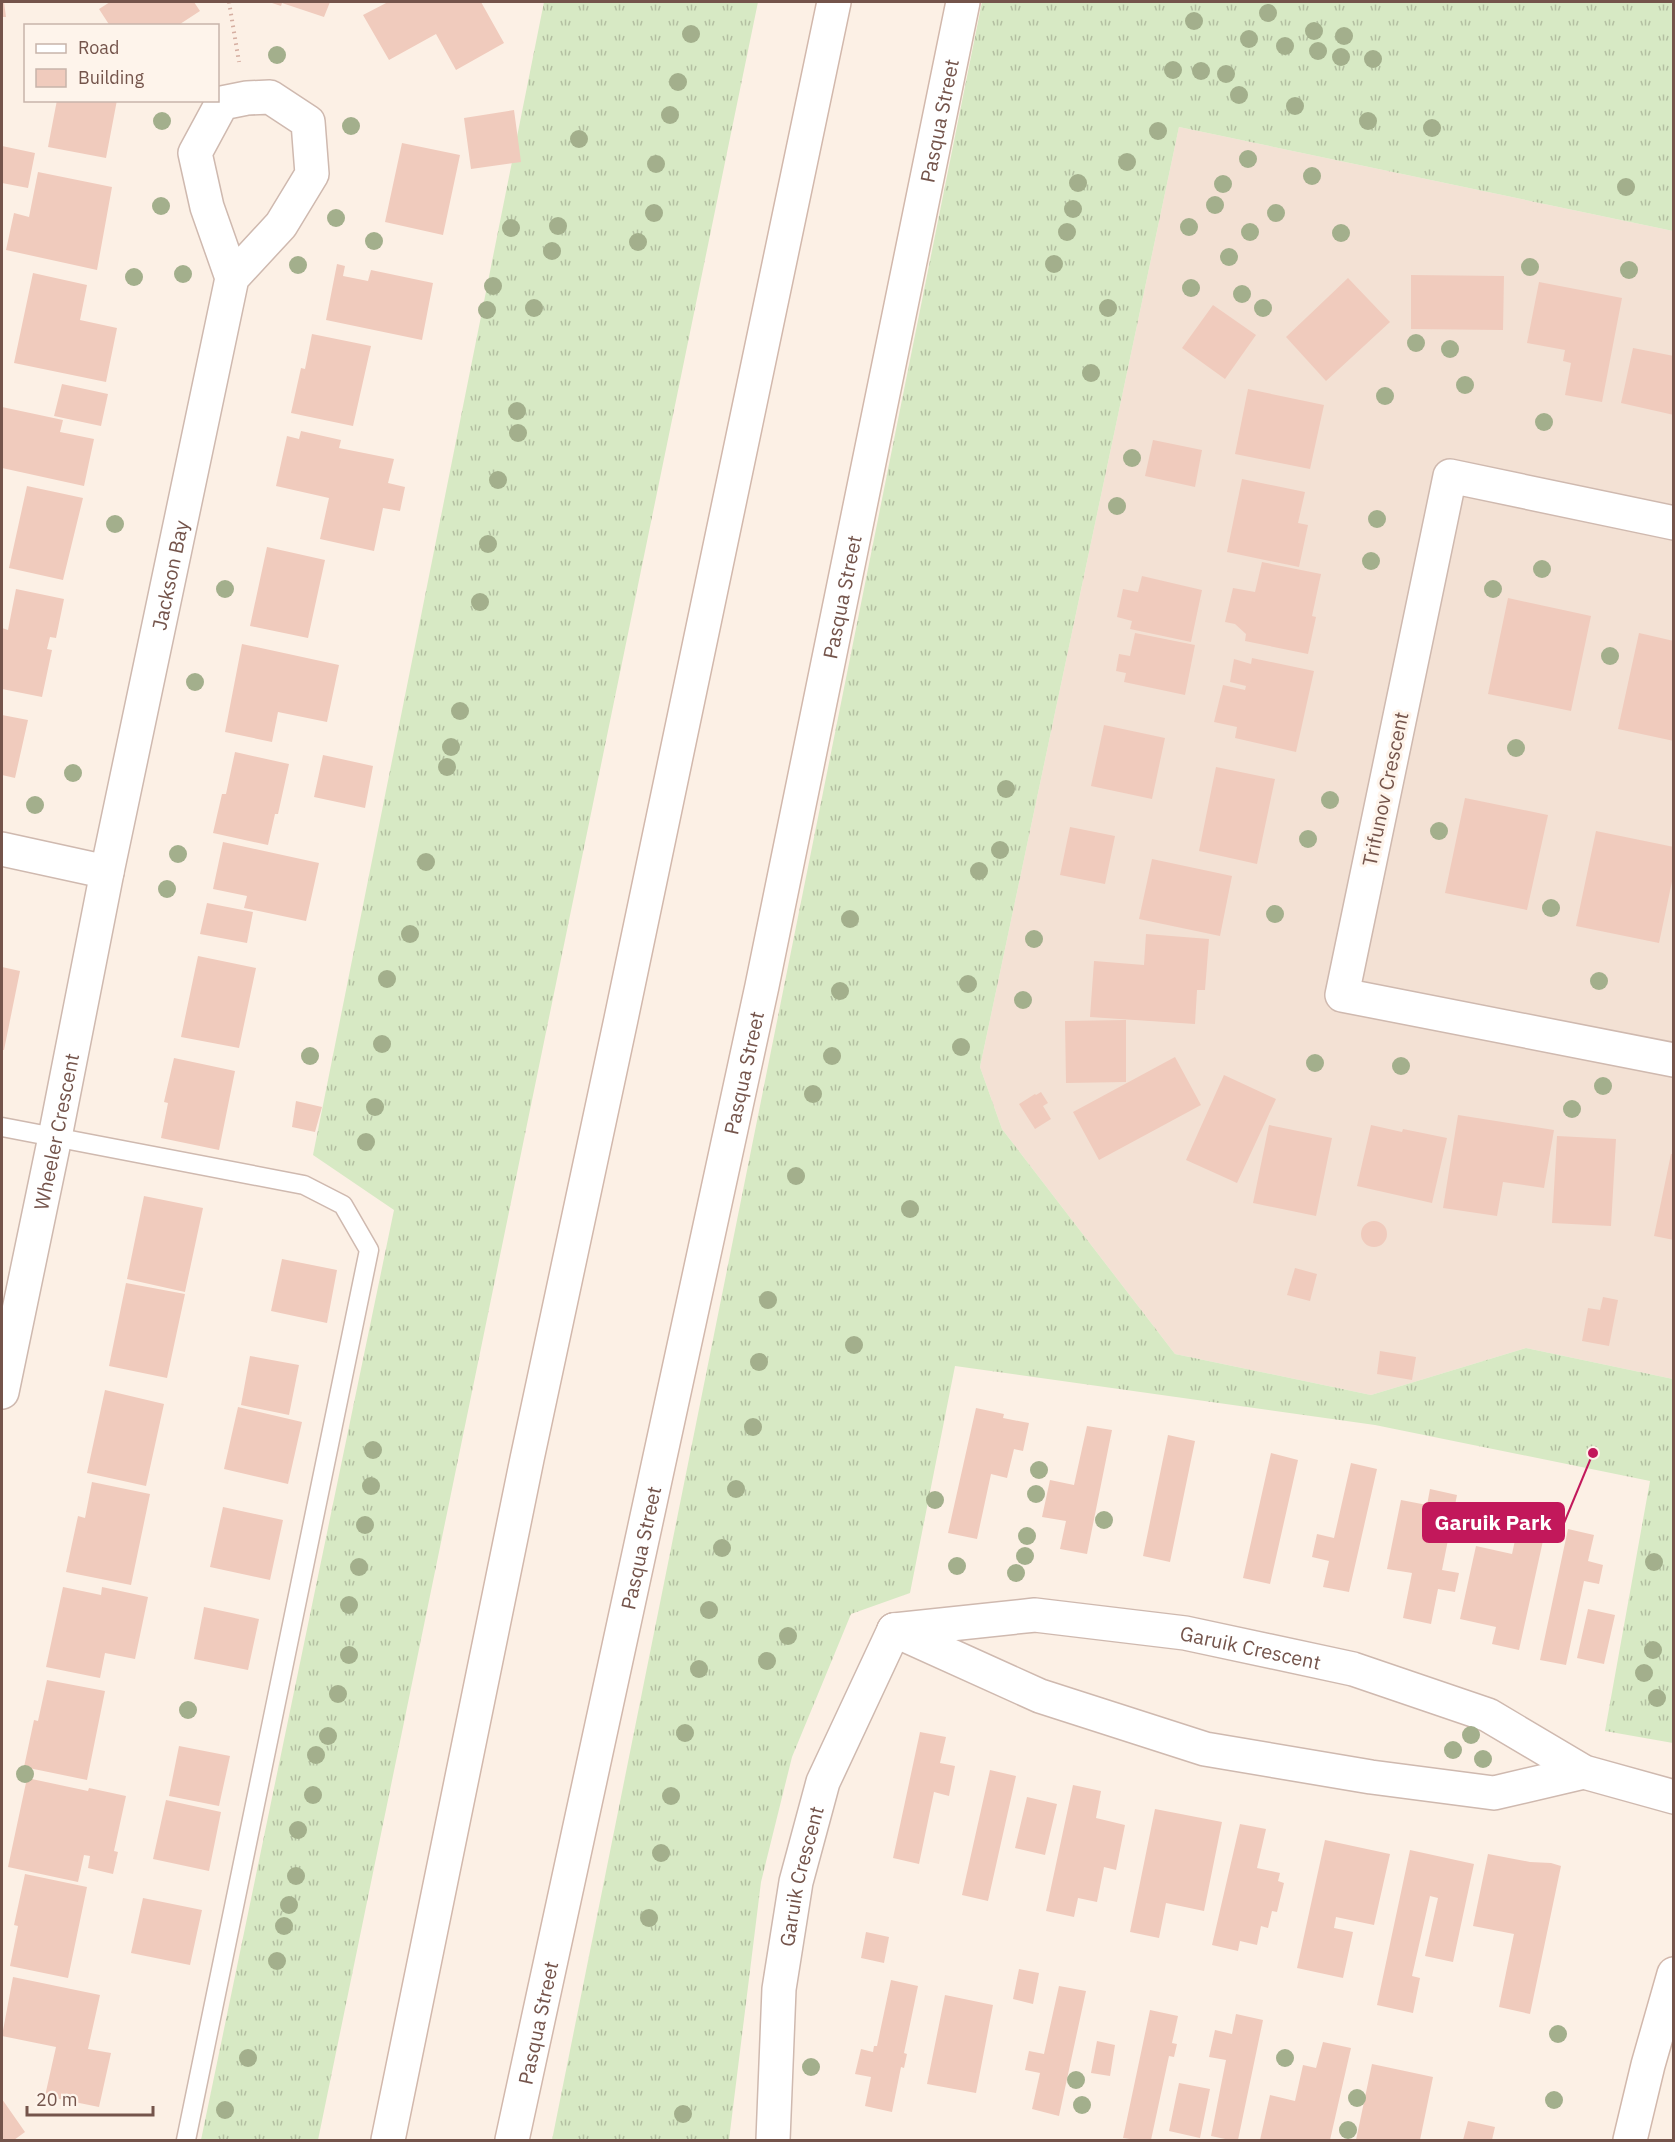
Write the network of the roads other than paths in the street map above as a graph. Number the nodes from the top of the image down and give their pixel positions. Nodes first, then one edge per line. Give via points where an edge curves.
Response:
1 (834, 2) edge
2 (963, 2) edge
3 (232, 278) junction
4 (1674, 523) edge
5 (2, 849) edge
6 (107, 872) junction
7 (1674, 1060) edge
8 (2, 1127) edge
9 (55, 1137) junction
10 (2, 1392) edge
11 (894, 1630) junction
12 (1584, 1772) junction
13 (1674, 1797) edge
14 (1674, 1974) edge
15 (186, 2140) edge
16 (388, 2140) edge
17 (512, 2140) edge
18 (773, 2140) edge
19 (1630, 2140) edge

1 - 16 street via 529,1447
2 - 17 street, Pasqua Street via 762,986
3 - 3 street via 280,225 312,174 308,122 270,97 222,103 195,153 207,207
3 - 6 street, Jackson Bay
4 - 7 street, Trifunov Crescent via 1450,476 1342,995
5 - 6 street
6 - 9 street, Wheeler Crescent
8 - 9 lane
9 - 10 street, Wheeler Crescent
9 - 15 lane via 304,1185 343,1205 369,1250
11 - 12 street, Garuik Crescent via 1040,1696 1205,1749 1371,1778 1494,1793
11 - 12 street, Garuik Crescent via 1035,1615 1185,1633 1353,1669 1488,1715
11 - 18 street, Garuik Crescent via 823,1782 796,1882 779,1989
12 - 13 street, Garuik Crescent
14 - 19 street

